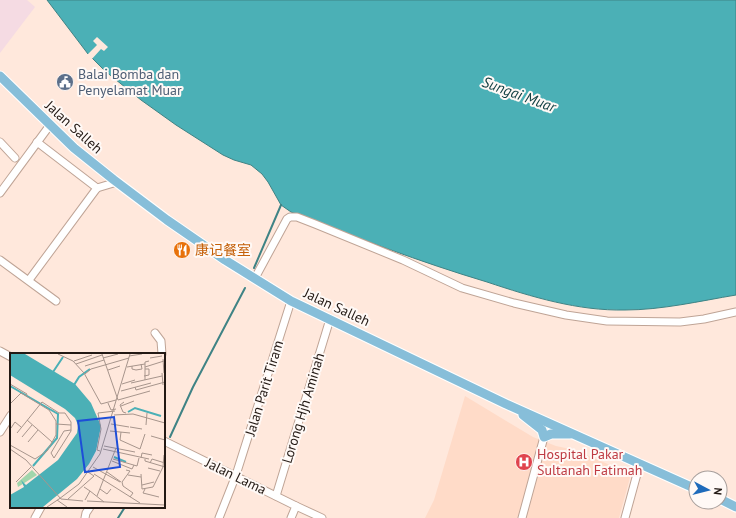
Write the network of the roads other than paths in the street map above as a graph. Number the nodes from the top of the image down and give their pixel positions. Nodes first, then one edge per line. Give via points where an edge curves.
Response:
1 (0, 76) edge
2 (4, 83) edge
3 (50, 125) junction
4 (0, 142) edge
5 (37, 142) junction
6 (15, 158) dead end
7 (117, 182) junction
8 (97, 188) junction
9 (0, 193) edge
10 (0, 260) edge
11 (254, 278) junction
12 (29, 280) junction
13 (56, 301) dead end
14 (291, 301) junction
15 (736, 312) edge
16 (330, 320) junction
17 (155, 333) dead end
18 (0, 351) edge
19 (162, 353) edge
20 (10, 356) edge
21 (513, 407) junction
22 (10, 417) edge
23 (0, 432) edge
24 (576, 434) junction
25 (544, 437) junction
26 (165, 441) edge
27 (640, 463) junction
28 (236, 475) junction
29 (688, 485) edge
30 (276, 496) junction
31 (296, 506) junction
32 (41, 508) edge
33 (89, 508) edge
34 (35, 518) edge
35 (86, 518) edge
36 (219, 518) edge
37 (291, 518) edge
38 (322, 518) edge
39 (522, 518) edge
40 (625, 518) edge

1 - 2 main road, Jalan Salleh
2 - 3 main road, Jalan Salleh
3 - 5 street
3 - 7 main road, Jalan Salleh
4 - 6 street
5 - 8 street
5 - 9 street
7 - 8 street
7 - 11 main road, Jalan Salleh via 167,220
8 - 12 street
10 - 12 street
11 - 14 main road, Jalan Salleh
11 - 15 street via 287,219 293,217 396,257 462,288 566,315 607,322 680,322
12 - 13 street
14 - 16 main road, Jalan Salleh
14 - 28 street, Jalan Parit Tiram
16 - 21 main road, Jalan Salleh
16 - 30 street, Lorong Hjh Aminah
17 - 19 street via 161,341
18 - 20 street
21 - 24 main road, Jalan Salleh
21 - 25 main road via 542,430
22 - 23 street
24 - 25 main road via 551,434
24 - 27 main road, Jalan Salleh
25 - 39 street
26 - 28 street, Jalan Lama
27 - 29 main road, Jalan Salleh
27 - 40 street
28 - 30 street, Jalan Lama
28 - 36 street, Jalan Parit Tiram
30 - 31 street, Jalan Lama
31 - 37 street
31 - 38 street, Jalan Lama
32 - 34 street
33 - 35 street

